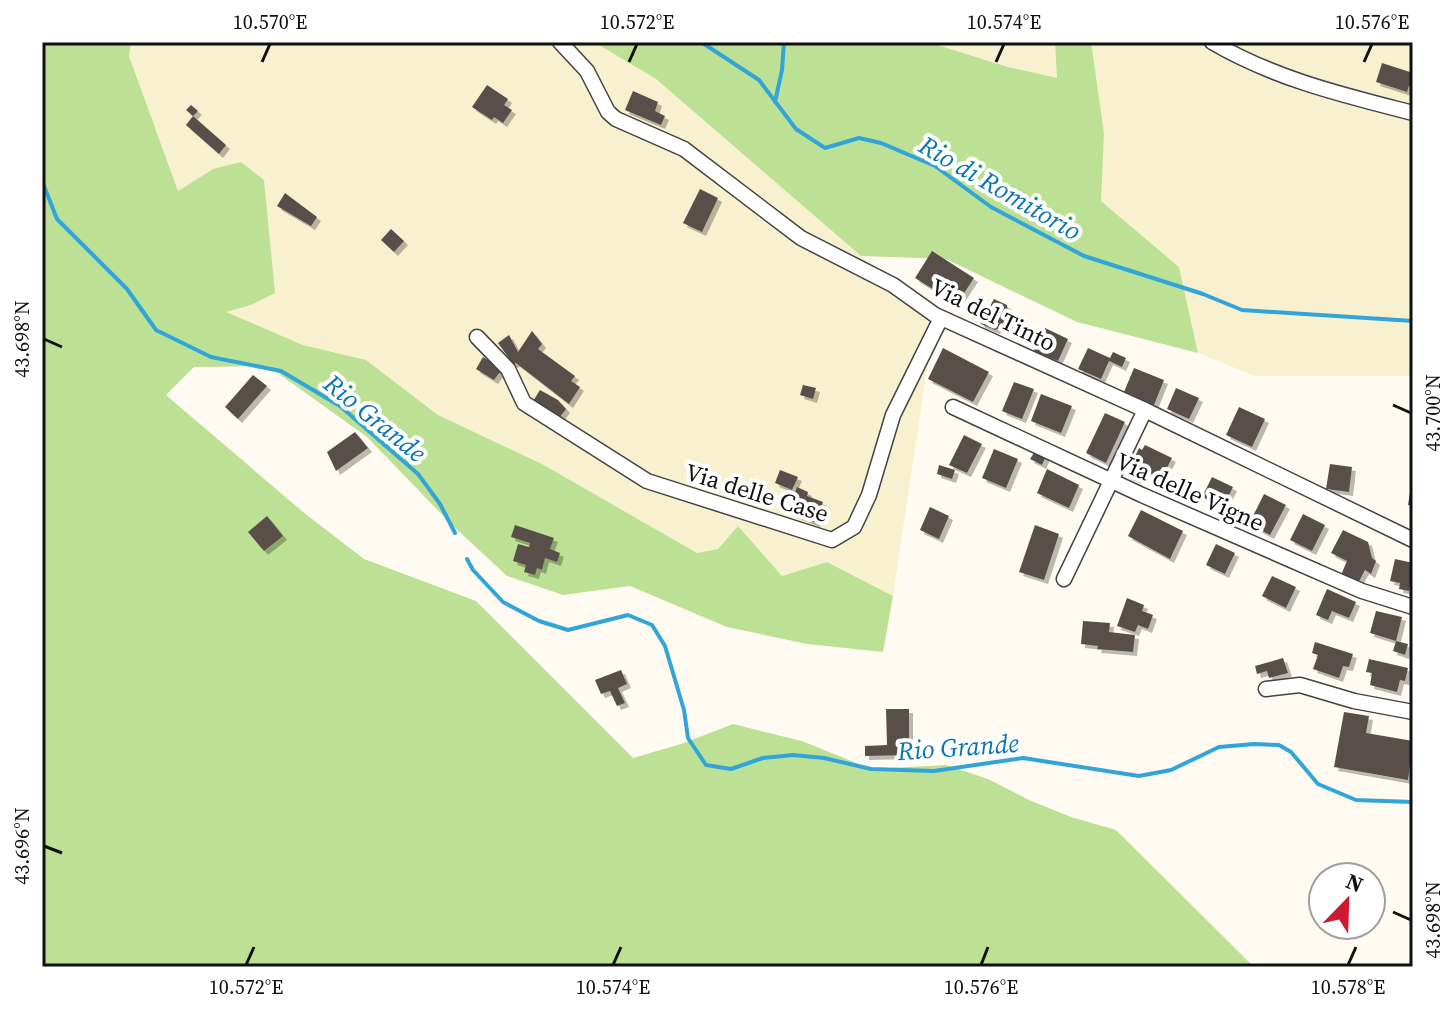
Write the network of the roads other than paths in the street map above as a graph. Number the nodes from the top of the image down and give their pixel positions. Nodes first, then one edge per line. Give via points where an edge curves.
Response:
1 (560, 42) edge
2 (1212, 42) edge
3 (1413, 113) edge
4 (941, 318) junction
5 (477, 337) dead end
6 (953, 407) dead end
7 (1145, 410) junction
8 (1110, 480) junction
9 (1413, 540) edge
10 (1064, 579) dead end
11 (1413, 607) edge
12 (1266, 689) dead end
13 (1413, 712) edge

1 - 4 street, Via del Tinto via 587,71 616,119 684,149 801,238 893,285
2 - 3 street via 1289,79
4 - 5 street, Via delle Case via 893,415 854,527 832,540 647,481 524,403 508,369
4 - 7 street, Via del Tinto
6 - 8 street, Via delle Vigne
7 - 8 street
7 - 9 street, Via del Tinto
8 - 10 street
8 - 11 street, Via delle Vigne via 1362,591
12 - 13 street via 1300,685

